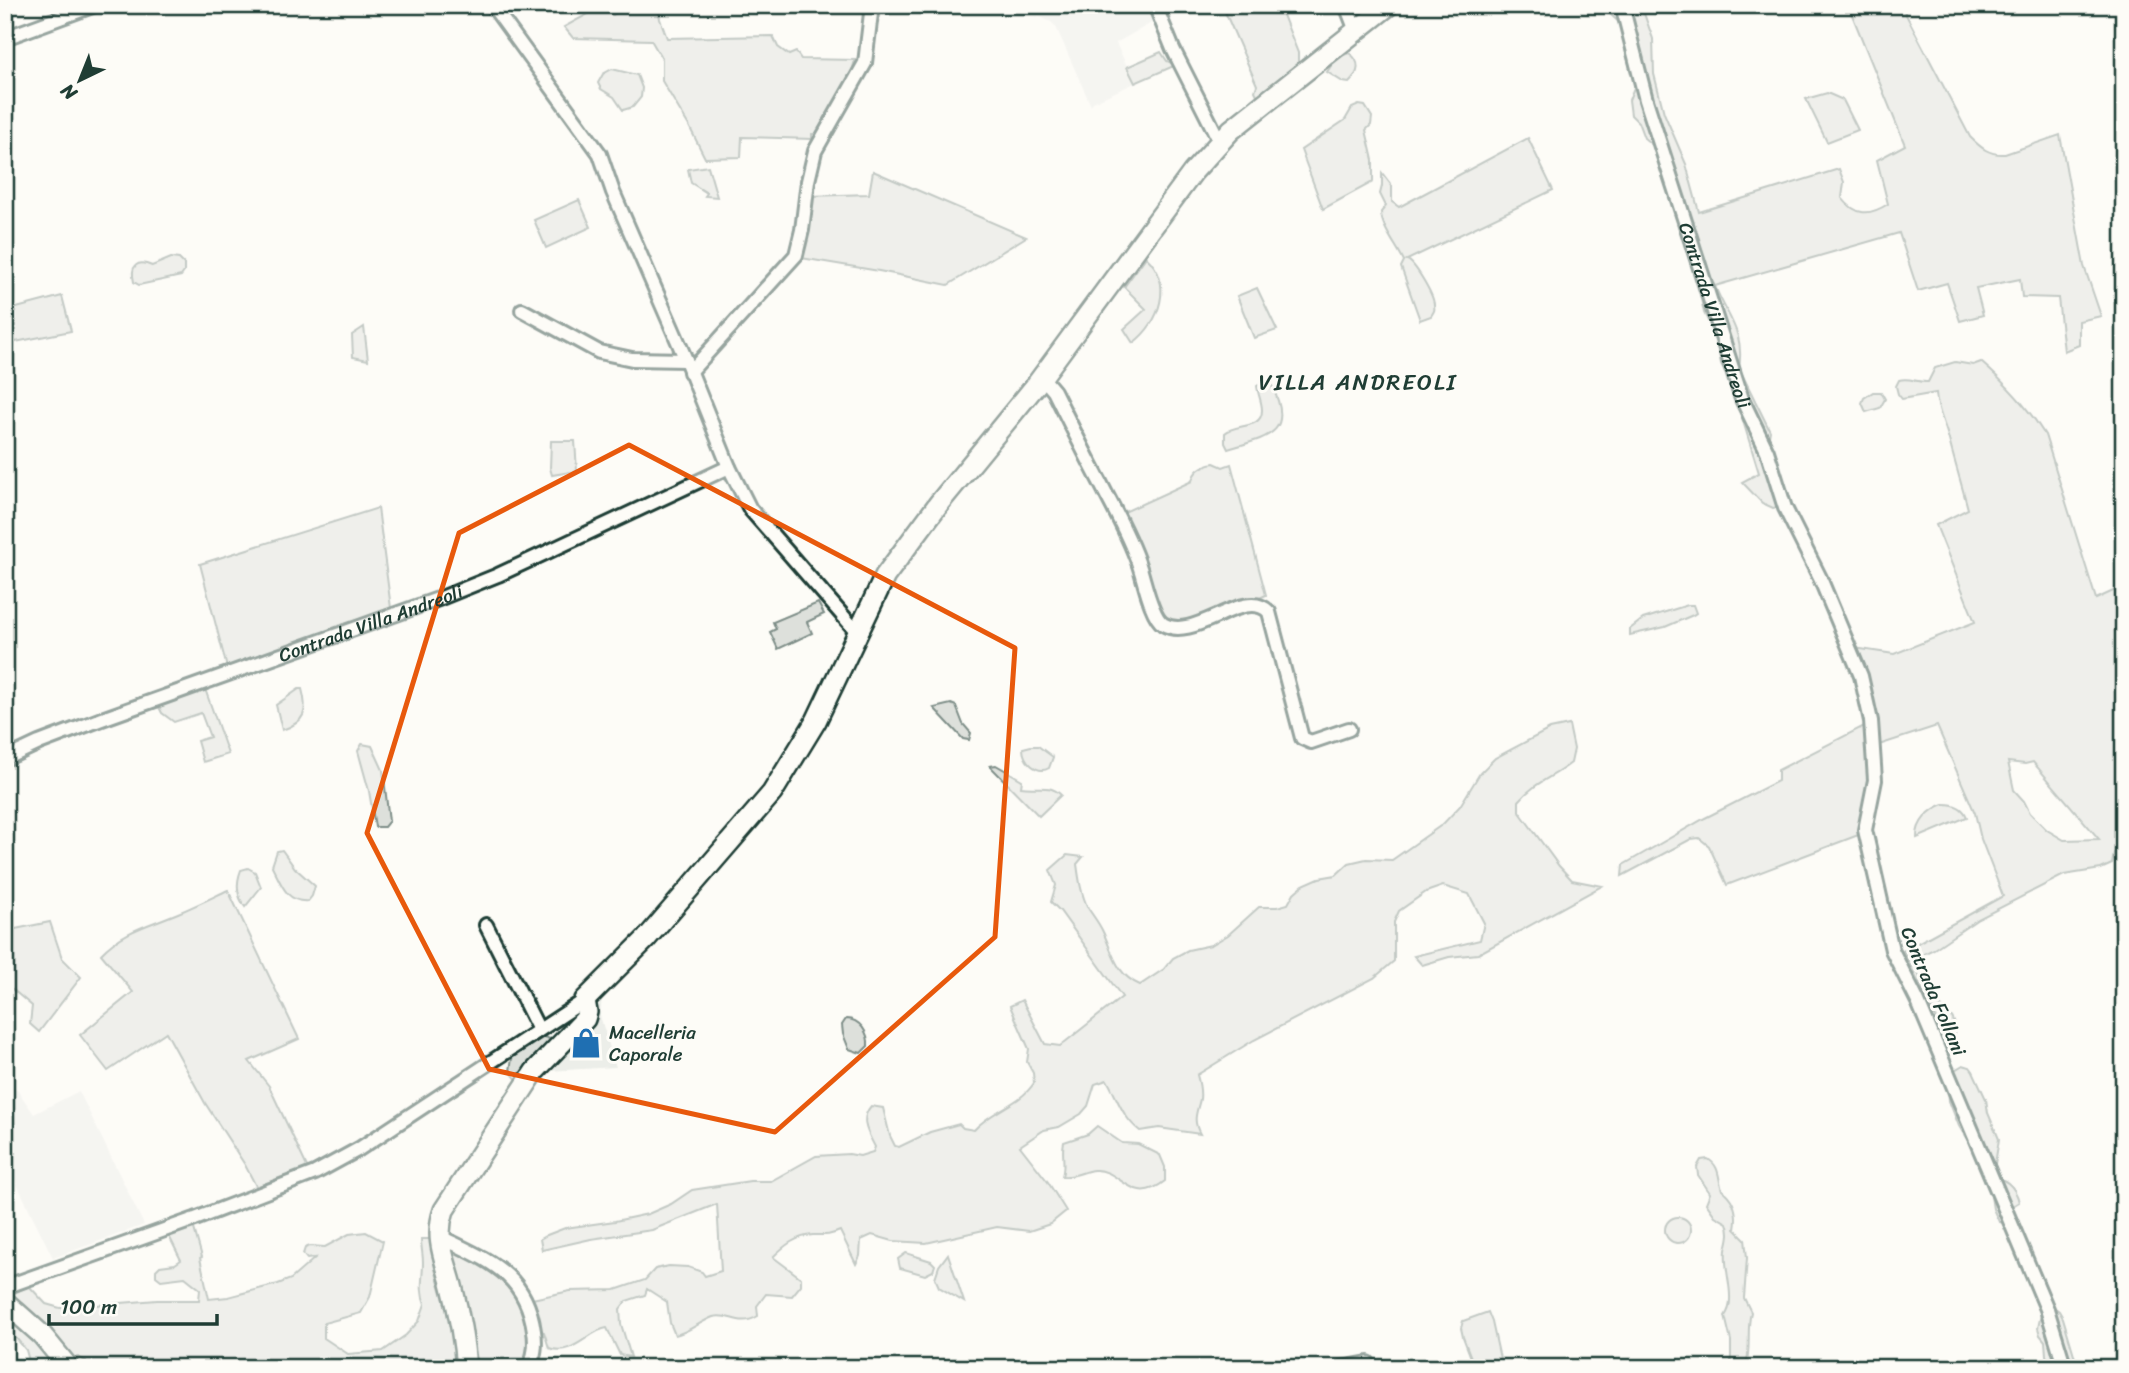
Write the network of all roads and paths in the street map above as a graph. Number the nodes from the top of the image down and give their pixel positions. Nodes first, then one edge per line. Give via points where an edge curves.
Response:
1 (95, 5) edge
2 (492, 5) edge
3 (872, 5) edge
4 (1154, 5) edge
5 (1346, 5) edge
6 (1390, 5) edge
7 (1622, 5) edge
8 (1356, 32) junction
9 (5, 38) edge
10 (1220, 142) junction
11 (522, 310) dead end
12 (688, 366) junction
13 (1042, 377) junction
14 (729, 467) junction
15 (1836, 615) joint
16 (857, 632) junction
17 (1349, 729) dead end
18 (5, 759) edge
19 (486, 925) dead end
20 (585, 1000) junction
21 (540, 1030) junction
22 (439, 1236) junction
23 (10, 1285) edge
24 (5, 1302) edge
25 (1368, 1363) dead end
26 (69, 1368) edge
27 (467, 1368) edge
28 (528, 1368) edge
29 (1341, 1368) edge
30 (2065, 1368) edge

1 - 9 street
2 - 12 street via 600,154
3 - 12 street via 866,63 815,151 796,255
4 - 10 street
5 - 8 street
6 - 8 main road
7 - 15 street, Contrada Villa Andreoli via 1646,100 1742,399 1767,451 1785,508
8 - 10 main road
10 - 13 main road
11 - 12 street via 598,352
12 - 14 street
13 - 16 main road via 885,576
13 - 17 street via 1054,391 1123,524 1162,623 1176,628 1250,604 1264,606 1302,738 1311,742
14 - 16 street via 750,509
14 - 18 street, Contrada Villa Andreoli via 441,598 102,719
15 - 30 street, Contrada Follani via 1861,676 1871,721 1875,780 1865,830 1892,950 2047,1308
16 - 20 main road via 816,721 772,793 646,939
19 - 21 street
20 - 21 street
20 - 22 main road via 585,1019 516,1097 444,1210
21 - 23 street via 359,1149 315,1172
22 - 27 main road
22 - 28 street via 504,1272 521,1289 532,1313 536,1340
24 - 26 main road via 42,1335
25 - 29 street

